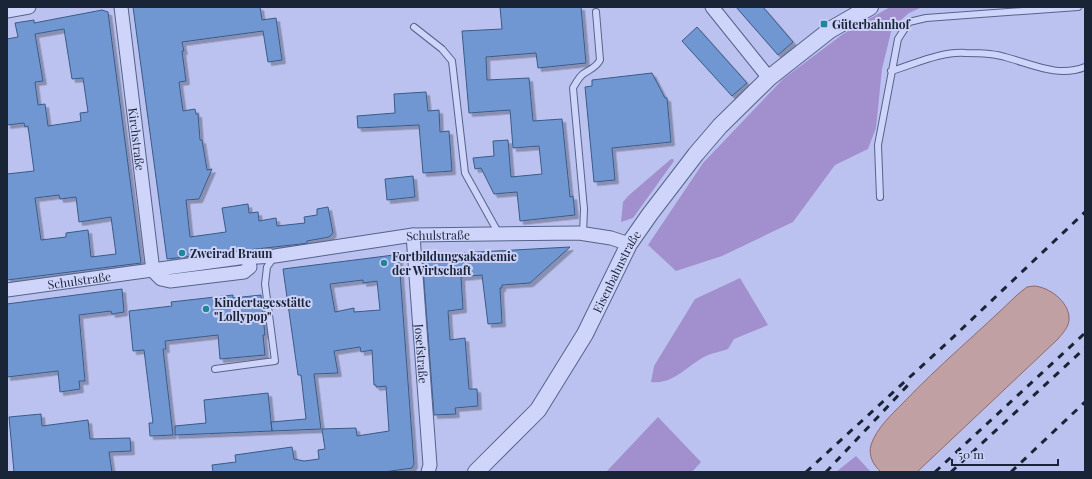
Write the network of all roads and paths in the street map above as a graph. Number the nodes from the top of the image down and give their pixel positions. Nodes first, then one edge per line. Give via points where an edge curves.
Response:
1 (29, 7) edge
2 (121, 7) edge
3 (712, 7) edge
4 (870, 7) edge
5 (1078, 7) edge
6 (7, 11) edge
7 (596, 12) dead end
8 (414, 27) dead end
9 (1085, 67) edge
10 (891, 71) junction
11 (769, 78) junction
12 (880, 197) dead end
13 (499, 234) junction
14 (583, 234) junction
15 (412, 235) junction
16 (629, 244) junction
17 (275, 256) junction
18 (152, 271) junction
19 (7, 290) edge
20 (215, 369) dead end
21 (428, 472) edge
22 (476, 472) edge

1 - 6 street
2 - 18 street, Kirchstraße
3 - 11 street
4 - 11 street, Eisenbahnstraße via 830,30
5 - 10 lane via 926,18 909,22 898,39
7 - 14 lane via 600,60 598,65 582,74 573,88 584,209
8 - 13 lane via 442,49 452,61 465,173
9 - 10 lane via 1065,72 1048,70 1003,56 963,53 941,55
10 - 12 lane via 878,145
11 - 16 street, Eisenbahnstraße via 720,126 696,154
13 - 14 street, Schulstraße
13 - 15 street, Schulstraße
14 - 16 street, Schulstraße via 611,238
15 - 17 street, Schulstraße
15 - 21 street, Josefstraße via 429,457
16 - 22 street, Eisenbahnstraße via 585,334 538,410
17 - 18 street, Schulstraße via 248,258 250,267 244,272 170,281 160,279
17 - 20 lane via 266,267 265,284 275,361
18 - 19 street, Schulstraße

